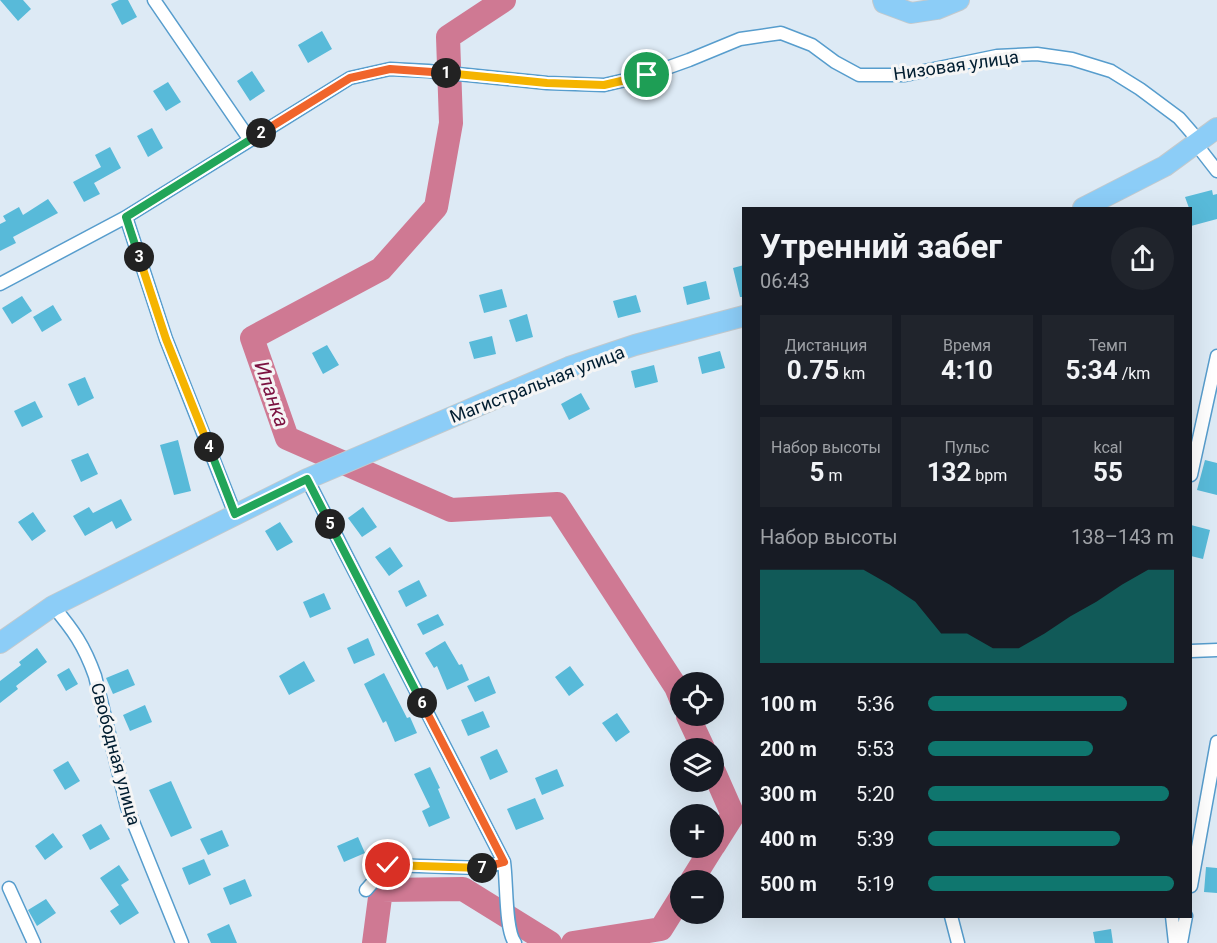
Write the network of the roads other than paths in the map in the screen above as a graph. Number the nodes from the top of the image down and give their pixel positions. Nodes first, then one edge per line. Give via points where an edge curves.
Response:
1 (154, 0) edge
2 (883, 0) edge
3 (959, 0) edge
4 (1217, 128) edge
5 (250, 140) junction
6 (1197, 143) junction
7 (1217, 171) edge
8 (1085, 207) edge
9 (126, 217) junction
10 (0, 284) edge
11 (742, 317) edge
12 (1217, 356) edge
13 (1192, 470) edge
14 (313, 477) junction
15 (235, 514) junction
16 (53, 606) junction
17 (0, 643) edge
18 (1217, 650) edge
19 (1192, 652) edge
20 (1217, 742) edge
21 (504, 862) junction
22 (1192, 880) edge
23 (9, 888) dead end
24 (366, 890) dead end
25 (952, 918) edge
26 (1172, 918) edge
27 (1186, 918) edge
28 (34, 943) edge
29 (182, 943) edge
30 (515, 943) edge
31 (958, 943) edge
32 (1175, 943) edge
33 (1181, 943) edge

1 - 5 street
2 - 3 main road via 911,13 938,9
4 - 6 main road
5 - 6 street, Низовая улица via 350,78 390,69 604,85 647,75 740,39 781,33 812,45 859,75 905,75 997,56 1038,54 1072,59 1111,71 1140,89 1179,118
5 - 9 street, Низовая улица
6 - 7 street, Низовая улица
6 - 8 main road via 1165,166
9 - 10 street, Низовая улица
9 - 15 street via 166,339
11 - 14 main road, Магистральная улица via 601,356
12 - 13 street
14 - 15 main road
14 - 21 street
15 - 16 main road
16 - 17 main road
16 - 29 street, Свободная улица via 87,655 127,807
18 - 19 street
20 - 22 street
21 - 24 street via 482,868 388,865
21 - 30 street via 508,926
23 - 28 street
25 - 31 street
26 - 32 street
27 - 33 street

